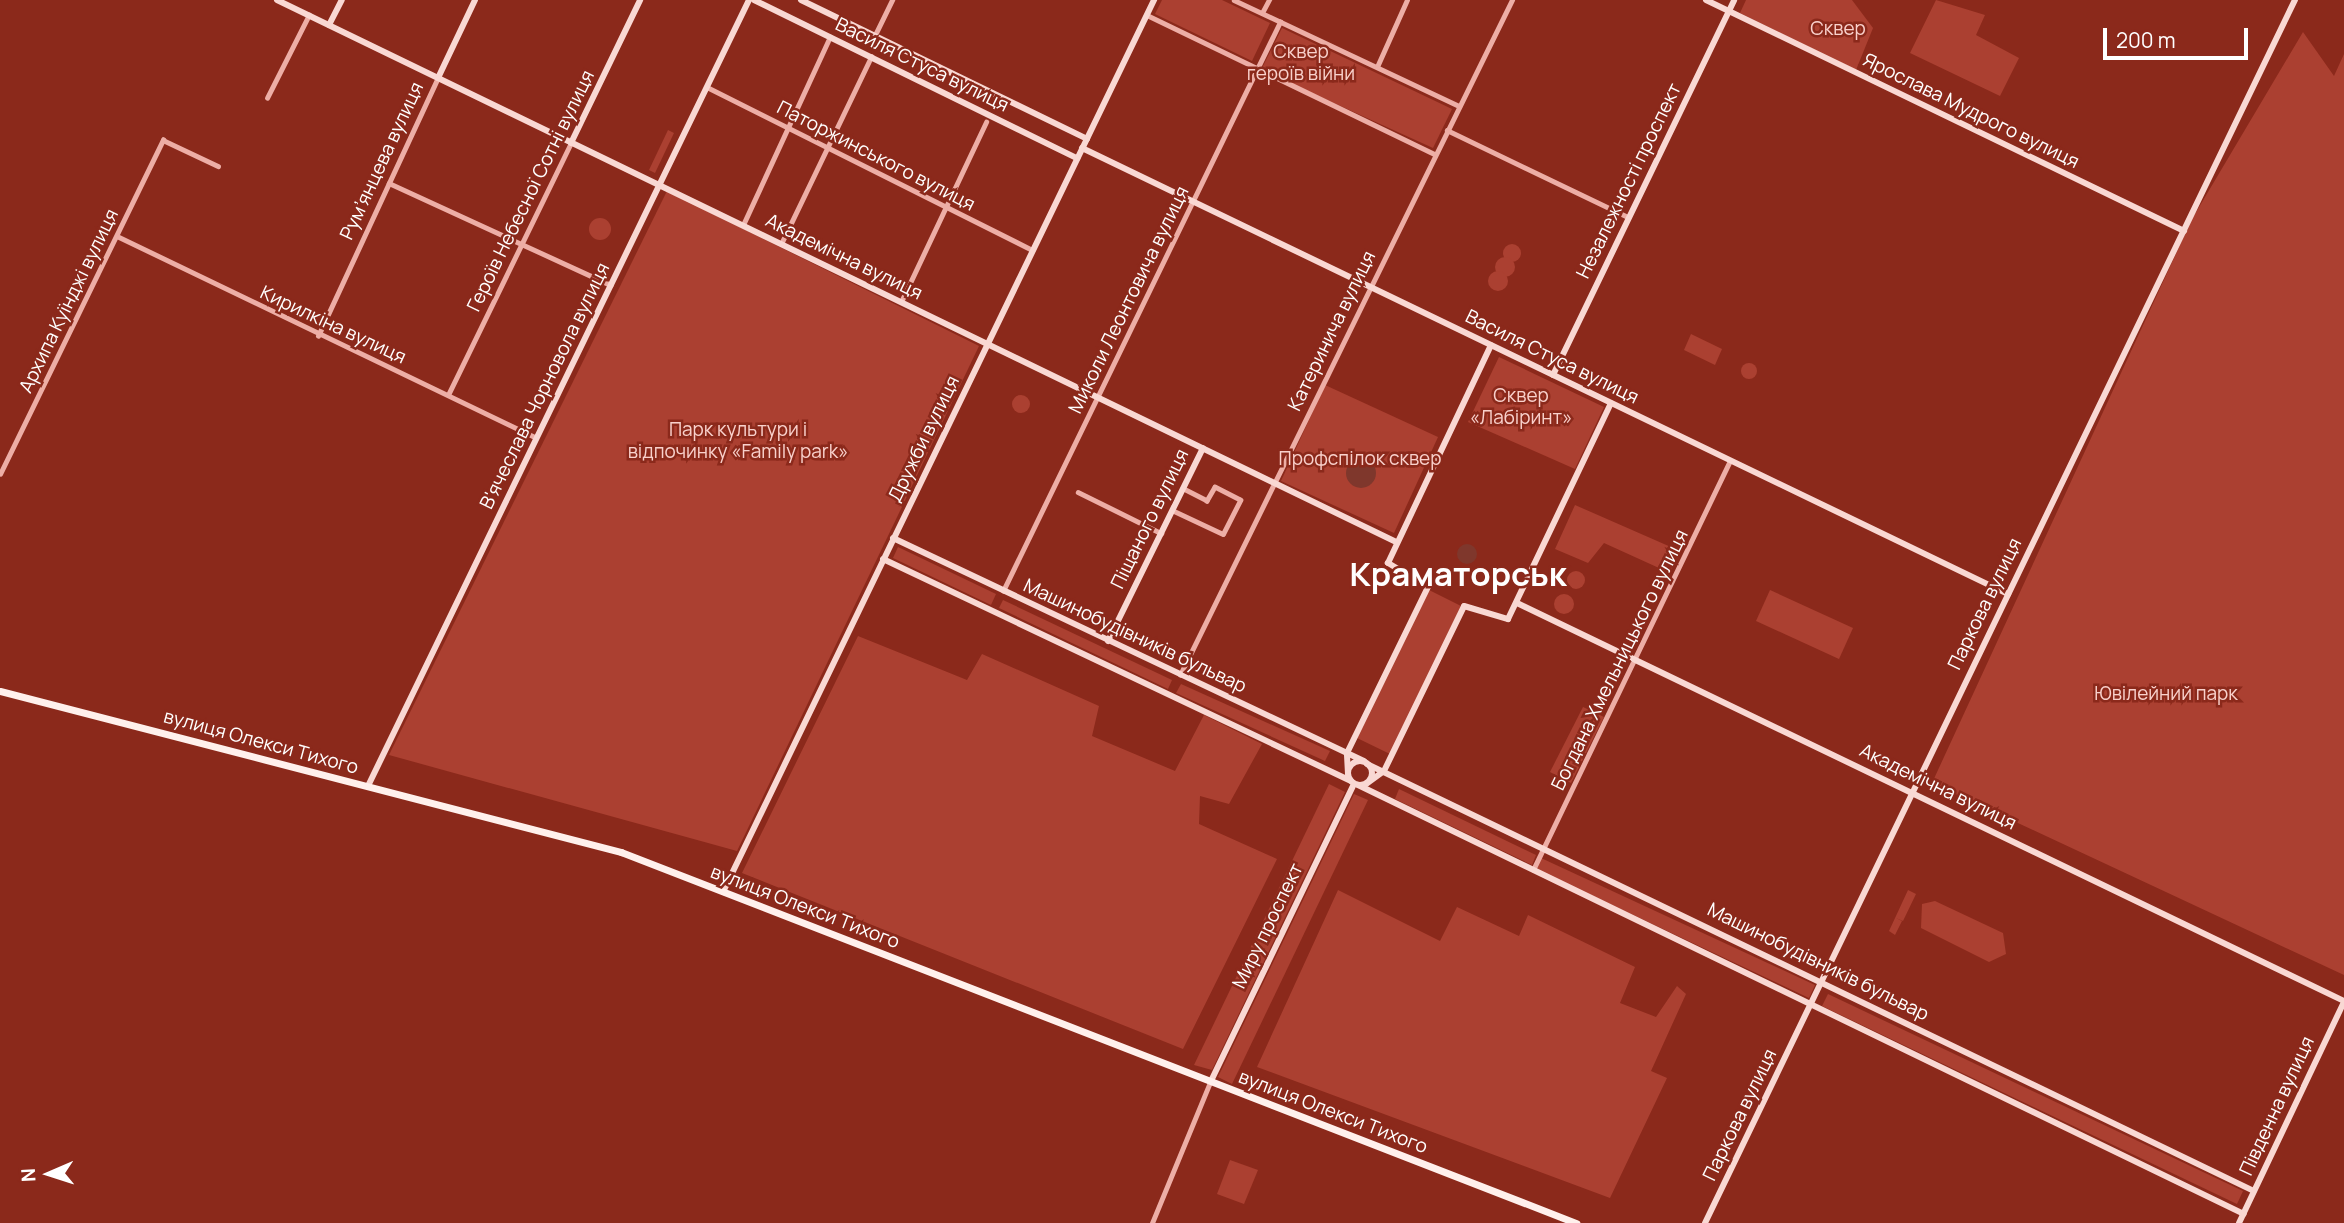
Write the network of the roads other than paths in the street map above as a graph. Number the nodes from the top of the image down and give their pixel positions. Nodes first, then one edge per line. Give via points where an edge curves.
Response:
1 (277, 0) edge
2 (342, 0) edge
3 (475, 0) edge
4 (640, 0) edge
5 (752, 0) edge
6 (801, 0) edge
7 (892, 0) edge
8 (1154, 0) edge
9 (1234, 0) edge
10 (1269, 0) edge
11 (1407, 0) edge
12 (1511, 0) edge
13 (1706, 0) edge
14 (1734, 0) edge
15 (2295, 0) edge
16 (1729, 11) junction
17 (1262, 13) junction
18 (309, 15) junction
19 (1146, 15) junction
20 (1280, 22) junction
21 (329, 25) junction
22 (875, 36) junction
23 (830, 37) junction
24 (871, 57) junction
25 (1377, 67) junction
26 (1258, 68) junction
27 (438, 78) junction
28 (707, 87) junction
29 (267, 98) dead end
30 (1459, 106) junction
31 (986, 122) dead end
32 (788, 127) junction
33 (1447, 130) junction
34 (1087, 139) junction
35 (571, 143) junction
36 (827, 147) junction
37 (1082, 148) junction
38 (1435, 154) junction
39 (1077, 158) junction
40 (218, 166) dead end
41 (388, 183) junction
42 (660, 183) junction
43 (1193, 202) junction
44 (946, 206) junction
45 (1628, 217) junction
46 (743, 225) junction
47 (2184, 231) junction
48 (117, 236) junction
49 (781, 244) junction
50 (522, 246) junction
51 (1033, 250) junction
52 (611, 285) junction
53 (1369, 286) junction
54 (901, 303) junction
55 (318, 336) junction
56 (987, 345) junction
57 (1491, 345) junction
58 (1553, 375) junction
59 (449, 395) junction
60 (1097, 397) junction
61 (1611, 403) junction
62 (537, 438) junction
63 (1203, 448) junction
64 (1730, 461) junction
65 (0, 474) edge
66 (1274, 483) junction
67 (1183, 489) junction
68 (1078, 492) dead end
69 (1172, 510) junction
70 (1161, 533) junction
71 (893, 538) junction
72 (1396, 542) junction
73 (883, 559) junction
74 (1003, 591) junction
75 (2008, 594) junction
76 (1517, 603) junction
77 (1108, 641) junction
78 (1636, 659) junction
79 (1180, 676) junction
80 (0, 691) edge
81 (1347, 753) junction
82 (1365, 763) junction
83 (1384, 771) junction
84 (1355, 782) junction
85 (369, 786) junction
86 (1912, 791) junction
87 (1543, 848) junction
88 (1532, 870) junction
89 (723, 892) junction
90 (1822, 981) junction
91 (2344, 1002) edge
92 (1810, 1006) junction
93 (1210, 1081) junction
94 (2254, 1191) junction
95 (2244, 1214) junction
96 (1152, 1223) edge
97 (1576, 1223) edge
98 (1705, 1223) edge
99 (2239, 1223) edge

1 - 18 street, Академічна вулиця
2 - 21 street
3 - 27 street, Рум’янцева вулиця
4 - 35 street, Героїв Небесної Сотні вулиця
5 - 23 street, Василя Стуса вулиця
5 - 28 street, В'ячеслава Чорновола вулиця
6 - 22 street, Василя Стуса вулиця
7 - 22 street
8 - 19 street, Дружби вулиця
9 - 17 street
10 - 17 street
11 - 25 street
12 - 30 street, Катеринича вулиця
13 - 16 street, Ярослава Мудрого вулиця
14 - 16 street, Незалежності проспект
15 - 47 street, Паркова вулиця
16 - 45 street, Незалежності проспект
16 - 47 street, Ярослава Мудрого вулиця
17 - 20 street
18 - 21 street, Академічна вулиця
18 - 29 street
19 - 26 street
19 - 34 street, Дружби вулиця
20 - 25 street
20 - 26 street, Миколи Леонтовича вулиця
21 - 27 street, Академічна вулиця
22 - 34 street, Василя Стуса вулиця
23 - 24 street, Василя Стуса вулиця
23 - 32 street
24 - 36 street
24 - 39 street, Василя Стуса вулиця
25 - 30 street
26 - 38 street
26 - 43 street, Миколи Леонтовича вулиця
27 - 35 street, Академічна вулиця
27 - 41 street, Рум’янцева вулиця
28 - 32 street, Паторжинського вулиця
28 - 42 street, В'ячеслава Чорновола вулиця
30 - 33 street, Катеринича вулиця
31 - 44 street
32 - 36 street, Паторжинського вулиця
32 - 46 street
33 - 38 street, Катеринича вулиця
33 - 45 street
34 - 37 street, Дружби вулиця
35 - 42 street, Академічна вулиця
35 - 50 street, Героїв Небесної Сотні вулиця
36 - 44 street, Паторжинського вулиця
36 - 49 street
37 - 39 street, Дружби вулиця
37 - 43 street, Василя Стуса вулиця
38 - 53 street, Катеринича вулиця
39 - 51 street, Дружби вулиця
40 - 48 street, Архипа Куїнджі вулиця via 163,140
41 - 50 street
41 - 55 street, Рум’янцева вулиця
42 - 46 street, Академічна вулиця
42 - 52 street, В'ячеслава Чорновола вулиця
43 - 53 street, Василя Стуса вулиця
43 - 60 street, Миколи Леонтовича вулиця
44 - 51 street, Паторжинського вулиця
44 - 54 street
45 - 58 street, Незалежності проспект
46 - 49 street, Академічна вулиця
47 - 75 street, Паркова вулиця
48 - 55 street, Кирилкіна вулиця
48 - 65 street, Архипа Куїнджі вулиця
49 - 54 street, Академічна вулиця
50 - 52 street
50 - 59 street, Героїв Небесної Сотні вулиця
51 - 56 street, Дружби вулиця
52 - 62 street, В'ячеслава Чорновола вулиця
53 - 57 street, Василя Стуса вулиця
53 - 66 street, Катеринича вулиця
54 - 56 street, Академічна вулиця
55 - 59 street, Кирилкіна вулиця
56 - 60 street, Академічна вулиця
56 - 71 street, Дружби вулиця
57 - 58 street, Василя Стуса вулиця
57 - 72 street
58 - 61 street, Василя Стуса вулиця
59 - 62 street, Кирилкіна вулиця
60 - 63 street, Академічна вулиця
60 - 74 street, Миколи Леонтовича вулиця
61 - 64 street, Василя Стуса вулиця
61 - 76 street
62 - 85 street, В'ячеслава Чорновола вулиця
63 - 66 street, Академічна вулиця
63 - 67 street, Піщаного вулиця
64 - 75 street, Василя Стуса вулиця
64 - 78 street, Богдана Хмельницького вулиця
66 - 72 street, Академічна вулиця
66 - 79 street, Катеринича вулиця
67 - 69 street, Піщаного вулиця
67 - 69 street via 1208,501 1215,487 1241,500 1223,534
68 - 70 street
69 - 70 street, Піщаного вулиця
70 - 77 street, Піщаного вулиця
71 - 73 street, Дружби вулиця
71 - 74 street, Машинобудівників бульвар
72 - 81 street, Миру проспект via 1388,564 1427,587
73 - 84 street, Машинобудівників бульвар
73 - 89 street, Дружби вулиця
74 - 77 street, Машинобудівників бульвар
75 - 86 street, Паркова вулиця
76 - 78 street, Академічна вулиця
76 - 83 street, Миру проспект via 1508,619 1478,605 1464,607
77 - 79 street, Машинобудівників бульвар
78 - 86 street, Академічна вулиця
78 - 87 street, Богдана Хмельницького вулиця
79 - 81 street, Машинобудівників бульвар
80 - 85 main road, вулиця Олекси Тихого
81 - 82 street, Машинобудівників бульвар
81 - 84 street, Миру проспект
82 - 83 street, Машинобудівників бульвар
82 - 84 street via 1352,764
82 - 84 street via 1372,774
83 - 84 street, Миру проспект
83 - 87 street, Машинобудівників бульвар
84 - 88 street, Машинобудівників бульвар
84 - 93 street, Миру проспект
85 - 89 main road, вулиця Олекси Тихого via 599,845
86 - 90 street, Паркова вулиця
86 - 91 street, Академічна вулиця
87 - 88 street, Богдана Хмельницького вулиця
87 - 90 street, Машинобудівників бульвар
88 - 92 street, Машинобудівників бульвар
89 - 93 main road, вулиця Олекси Тихого
90 - 92 street, Паркова вулиця
90 - 94 street, Машинобудівників бульвар
91 - 94 street, Південна вулиця
92 - 95 street, Машинобудівників бульвар
92 - 98 street, Паркова вулиця
93 - 96 street
93 - 97 main road, вулиця Олекси Тихого
94 - 95 street, Південна вулиця
95 - 99 street, Південна вулиця

